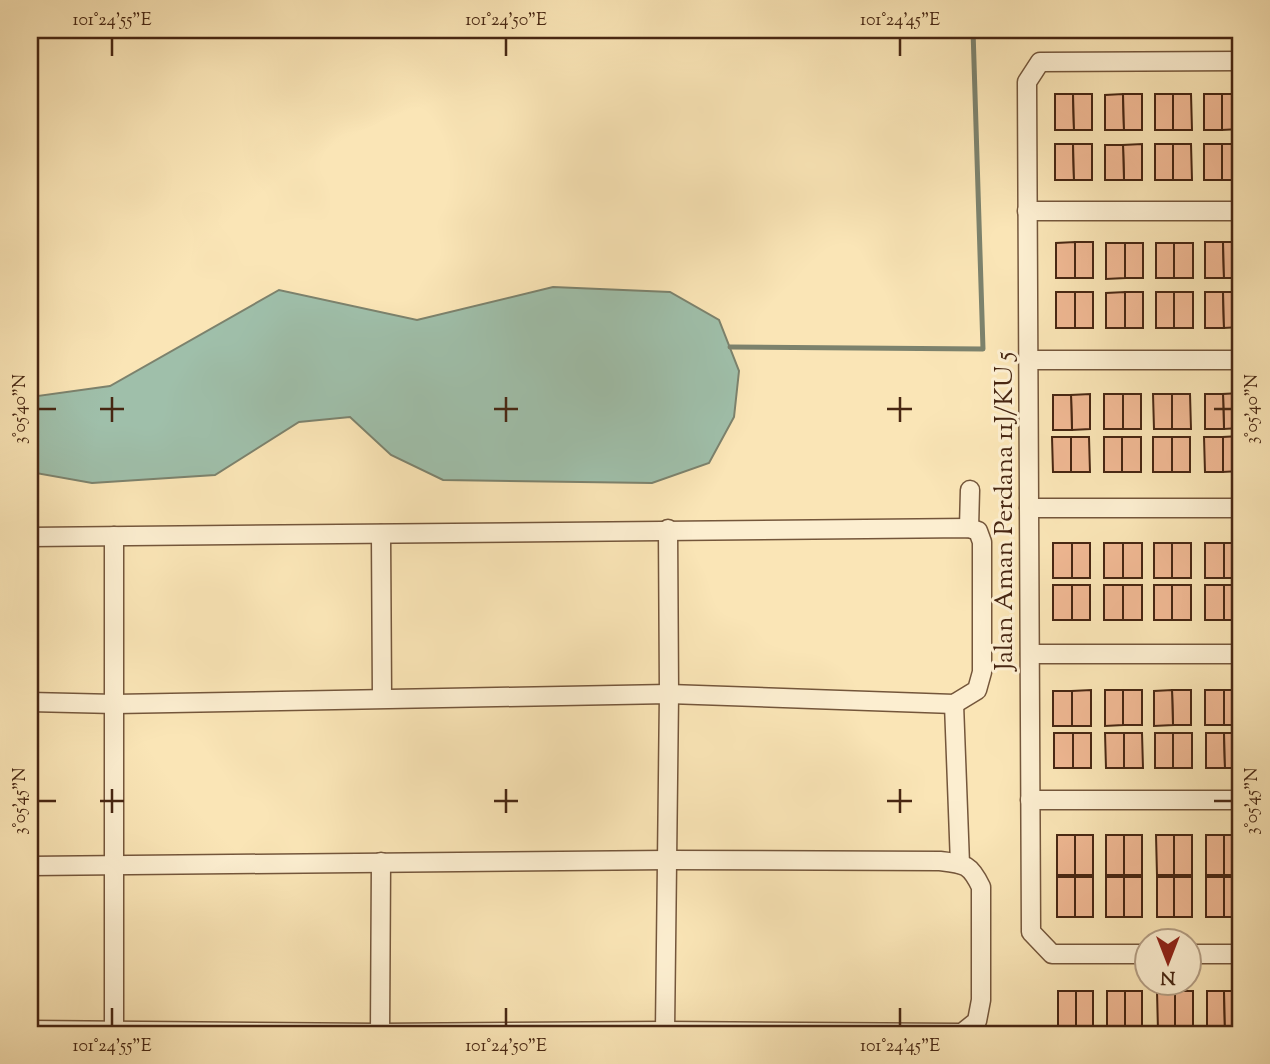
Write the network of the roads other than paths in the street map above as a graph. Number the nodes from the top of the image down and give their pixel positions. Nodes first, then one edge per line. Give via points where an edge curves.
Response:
1 (1240, 61) edge
2 (1027, 211) junction
3 (1240, 211) edge
4 (1028, 360) junction
5 (1240, 360) edge
6 (970, 491) dead end
7 (1029, 508) junction
8 (1240, 508) edge
9 (969, 528) junction
10 (668, 529) junction
11 (381, 534) junction
12 (114, 536) junction
13 (30, 537) edge
14 (1030, 653) junction
15 (1240, 654) edge
16 (669, 694) junction
17 (382, 698) junction
18 (30, 702) edge
19 (115, 704) junction
20 (954, 704) junction
21 (1030, 800) junction
22 (1240, 800) edge
23 (667, 860) junction
24 (381, 862) junction
25 (960, 864) junction
26 (113, 865) junction
27 (30, 866) edge
28 (1134, 954) edge
29 (1204, 954) edge
30 (1240, 954) edge
31 (114, 1029) junction
32 (30, 1030) edge
33 (665, 1031) junction
34 (380, 1034) edge

1 - 2 street, Jalan Aman Perdana 11J/KU 5 via 1040,62 1027,82
2 - 3 street
2 - 4 street, Jalan Aman Perdana 11J/KU 5
4 - 5 street
4 - 7 street, Jalan Aman Perdana 11J/KU 5
6 - 9 street
7 - 8 street
7 - 14 street, Jalan Aman Perdana 11J/KU 5
9 - 10 street
9 - 20 street via 978,531 982,542 982,672 977,690
10 - 11 street
10 - 16 street
11 - 12 street
11 - 17 street
12 - 13 street
12 - 19 street
14 - 15 street
14 - 21 street, Jalan Aman Perdana 11J/KU 5
16 - 17 street
16 - 20 street
16 - 23 street
17 - 19 street
18 - 19 street
19 - 26 street
20 - 25 street
21 - 22 street
21 - 28 street, Jalan Aman Perdana 11J/KU 5 via 1031,932 1052,954
23 - 24 street
23 - 25 street
23 - 33 street
24 - 26 street
24 - 34 street
25 - 33 street via 974,871 981,887 981,1000 977,1021 962,1033
26 - 27 street
26 - 31 street
29 - 30 street
31 - 32 street
31 - 34 street
33 - 34 street

